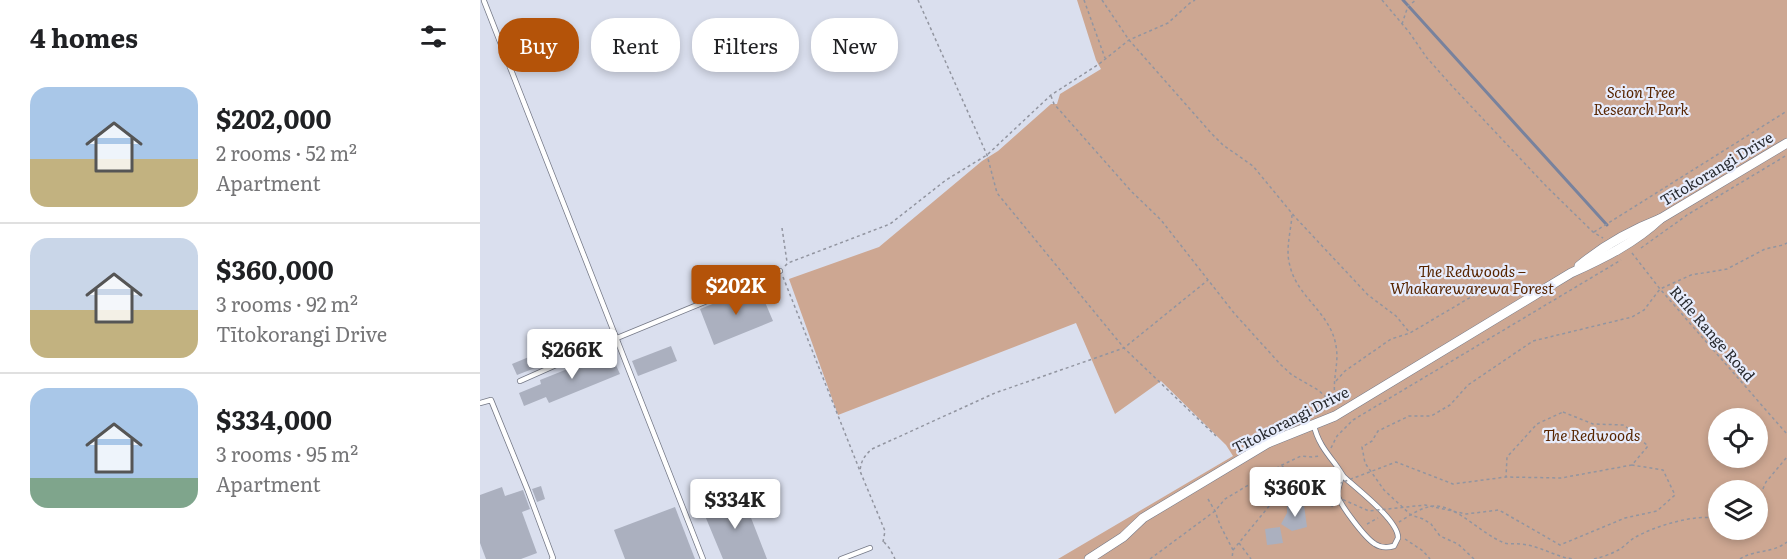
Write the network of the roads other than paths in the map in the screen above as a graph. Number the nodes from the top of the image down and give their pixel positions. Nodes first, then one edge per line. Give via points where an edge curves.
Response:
1 (484, 1) edge
2 (1787, 143) edge
3 (780, 271) road end
4 (617, 338) junction
5 (520, 381) dead end
6 (480, 403) edge
7 (1314, 425) junction
8 (1342, 475) junction
9 (870, 548) dead end
10 (552, 559) edge
11 (703, 559) edge
12 (841, 559) edge
13 (1089, 559) edge

1 - 4 lane
2 - 7 street, Tītokorangi Drive via 1660,219 1637,228 1571,273
3 - 4 lane
4 - 5 lane
4 - 11 lane
6 - 10 lane via 491,400
7 - 8 lane via 1326,453
7 - 13 street, Tītokorangi Drive via 1268,443 1143,518 1123,537
8 - 8 lane via 1363,491 1398,530 1394,546 1383,547 1371,541 1359,527 1337,496
9 - 12 lane

